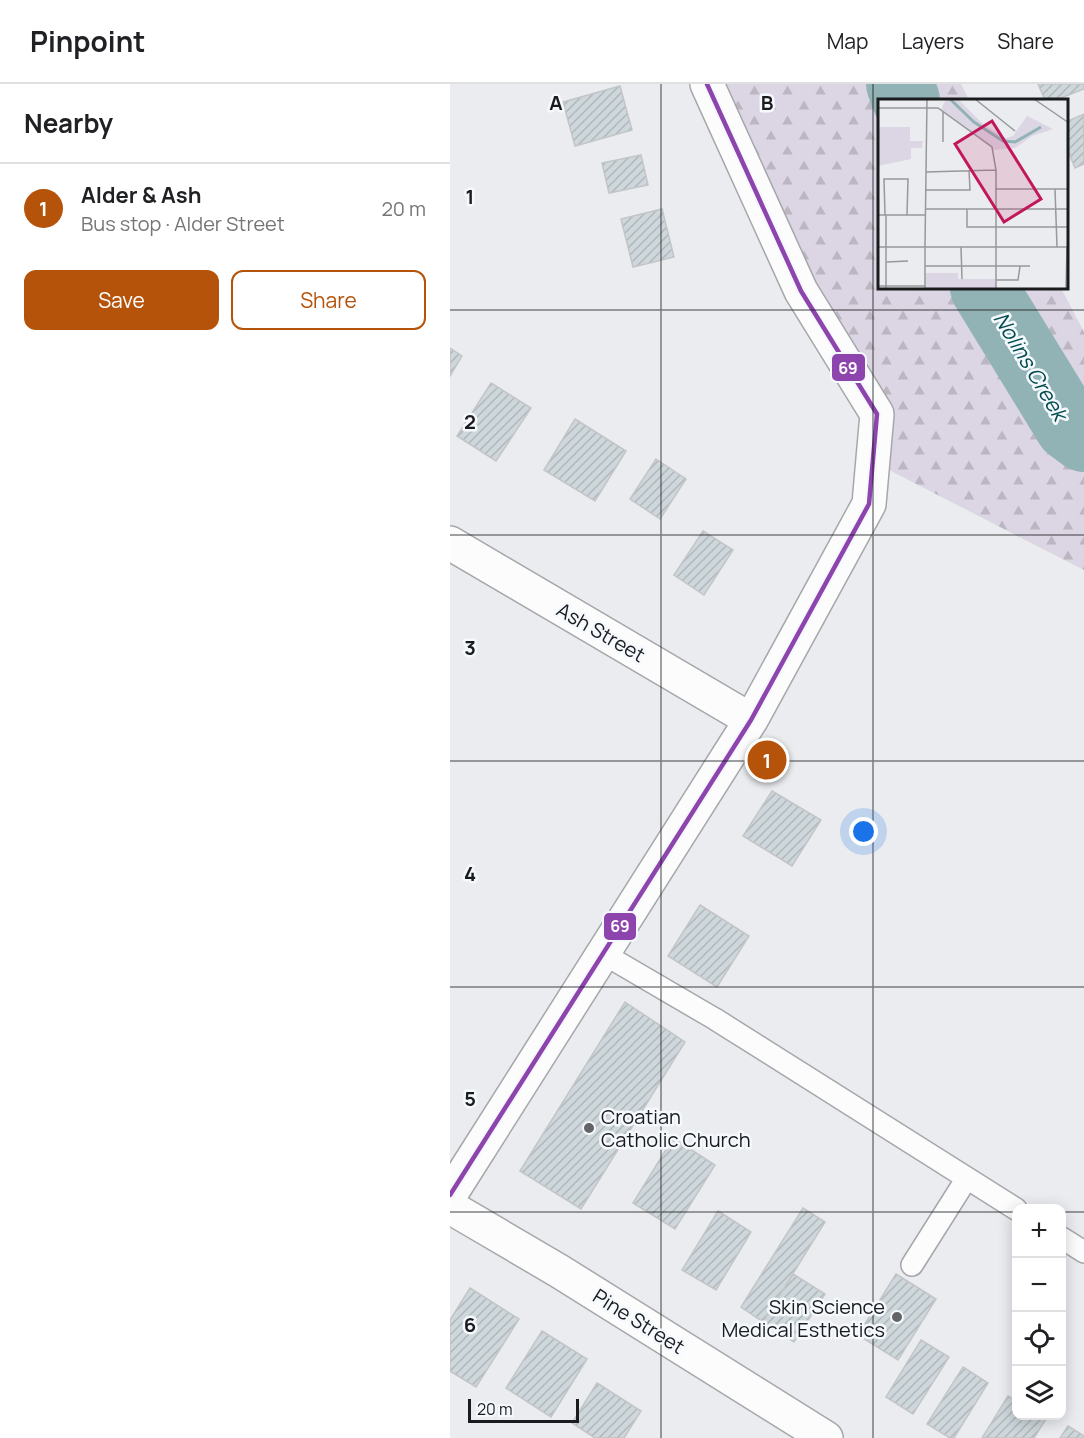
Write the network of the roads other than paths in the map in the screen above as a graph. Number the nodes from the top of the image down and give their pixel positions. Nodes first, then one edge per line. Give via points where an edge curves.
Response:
1 (706, 84) edge
2 (450, 543) edge
3 (751, 720) junction
4 (603, 952) junction
5 (967, 1178) junction
6 (450, 1195) edge
7 (1012, 1206) edge
8 (450, 1207) edge
9 (1066, 1241) edge
10 (1084, 1252) edge
11 (912, 1265) dead end
12 (826, 1438) edge

1 - 3 street via 801,291 877,414 868,504
2 - 3 street, Ash Street
3 - 4 street
4 - 5 lane
4 - 6 street
5 - 7 lane
5 - 11 lane
8 - 12 street, Pine Street
9 - 10 lane

